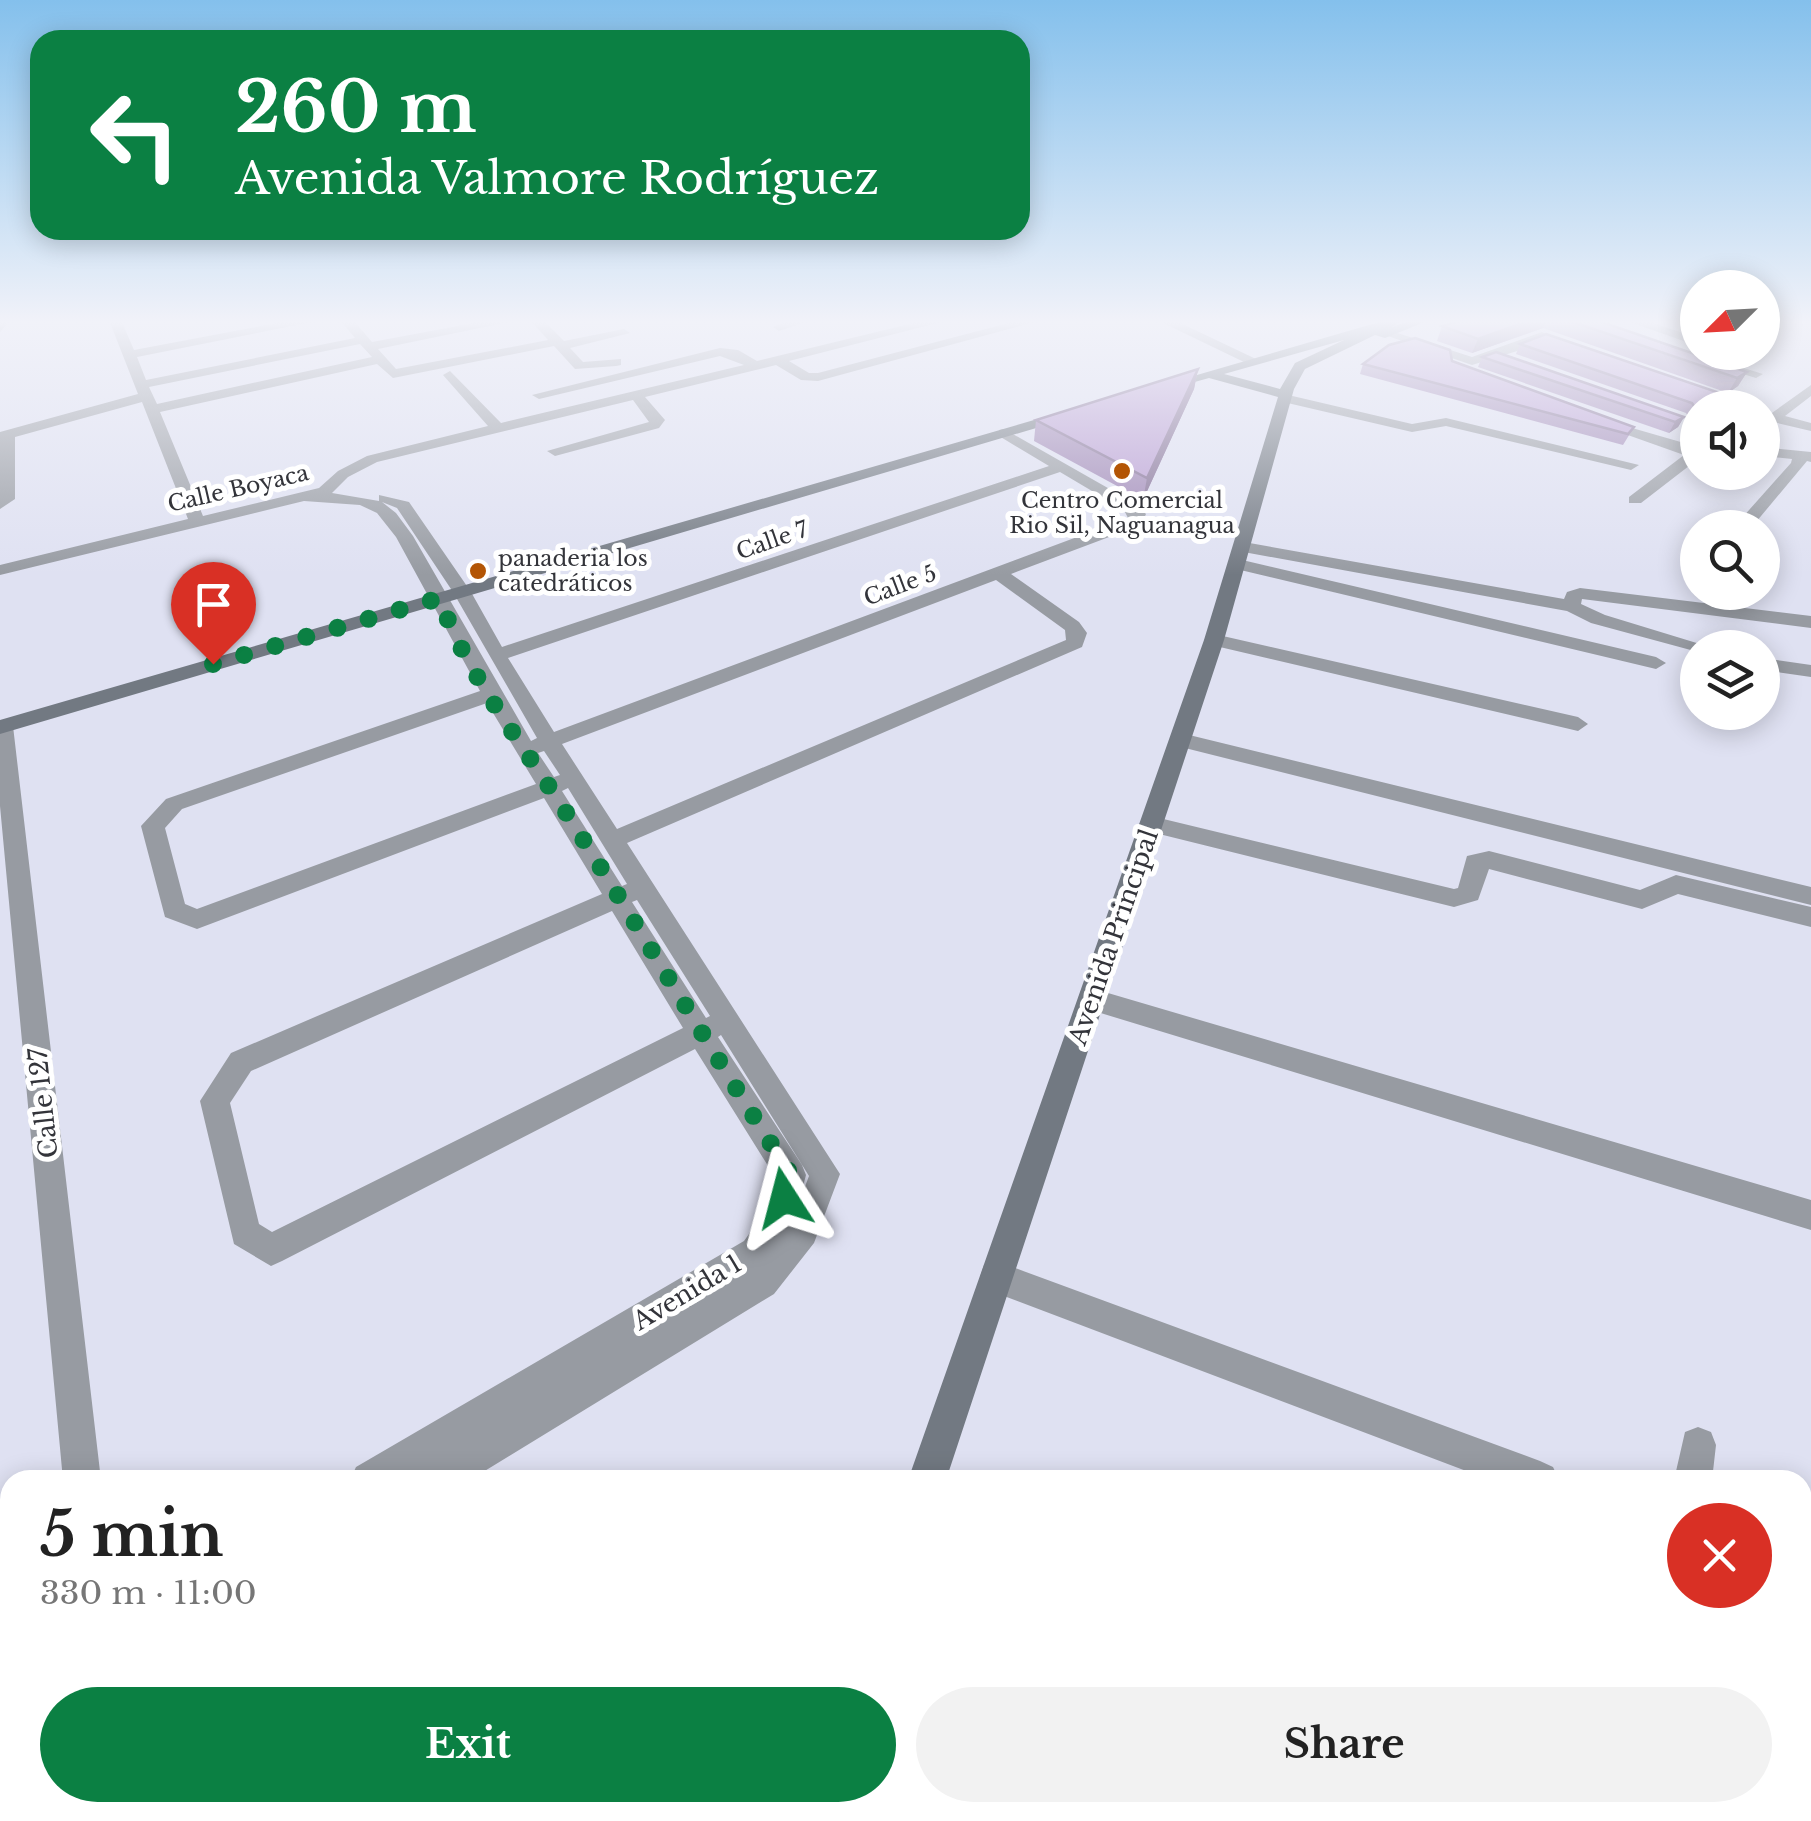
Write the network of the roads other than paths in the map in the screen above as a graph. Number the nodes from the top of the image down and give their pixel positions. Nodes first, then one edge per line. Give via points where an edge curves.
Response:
1 (115, 405) edge
2 (151, 405) edge
3 (477, 405) edge
4 (591, 405) edge
5 (644, 405) edge
6 (1282, 405) edge
7 (1326, 405) edge
8 (1791, 405) edge
9 (1078, 412) edge
10 (1592, 417) edge
11 (1811, 426) edge
12 (498, 428) junction
13 (1004, 433) junction
14 (4, 436) edge
15 (1680, 447) edge
16 (555, 451) dead end
17 (1780, 453) edge
18 (1806, 457) edge
19 (1680, 463) edge
20 (1631, 464) dead end
21 (1061, 467) junction
22 (315, 494) junction
23 (1635, 500) dead end
24 (0, 504) edge
25 (1757, 510) edge
26 (196, 520) junction
27 (1243, 548) junction
28 (0, 570) edge
29 (997, 572) junction
30 (1541, 585) dead end
31 (451, 595) junction
32 (1572, 606) junction
33 (1811, 622) edge
34 (1214, 640) junction
35 (1680, 641) edge
36 (496, 656) junction
37 (1656, 663) dead end
38 (1780, 667) edge
39 (1811, 671) edge
40 (492, 694) junction
41 (1578, 724) dead end
42 (2, 726) edge
43 (1181, 740) junction
44 (538, 745) junction
45 (562, 783) junction
46 (1151, 824) junction
47 (612, 840) junction
48 (631, 892) junction
49 (1811, 896) edge
50 (1811, 917) edge
51 (1091, 1000) junction
52 (712, 1027) junction
53 (1811, 1215) edge
54 (996, 1277) junction
55 (81, 1470) edge
56 (386, 1470) edge
57 (452, 1470) edge
58 (930, 1470) edge
59 (1513, 1470) edge

1 - 14 street
2 - 26 street
3 - 12 street
4 - 12 street, Calle Boyaca
5 - 16 street via 658,423
6 - 27 main road, Avenida Principal
7 - 20 street via 1412,428 1446,422
8 - 11 street via 1774,418
9 - 13 main road
10 - 15 street
12 - 22 street, Calle Boyaca via 372,459
13 - 21 street, Calle 5
13 - 31 main road
14 - 24 street via 7,499
17 - 18 street
18 - 25 street
19 - 23 street
21 - 29 street, Calle 5 via 1130,508 1138,514 1135,521
21 - 36 street, Calle 7
22 - 26 street, Calle Boyaca
22 - 31 street, Avenida 1 via 388,512
26 - 28 street, Calle Boyaca
27 - 30 street
27 - 32 street
27 - 34 main road, Avenida Principal
27 - 37 street
29 - 44 street, Calle 5
29 - 47 street via 1072,626 1075,643
31 - 36 street, Avenida 1
31 - 40 street, Avenida 1
31 - 42 main road
32 - 33 street via 1580,593
32 - 35 street
34 - 41 street
34 - 43 main road, Avenida Principal
36 - 44 street, Avenida 1
38 - 39 street
40 - 44 street, Avenida 1
40 - 45 street via 174,804 153,826 174,910 197,919
42 - 55 street, Calle 127
43 - 46 main road, Avenida Principal
43 - 49 street
44 - 45 street, Avenida 1
45 - 47 street, Avenida 1
45 - 48 street, Avenida 1
46 - 50 street via 1454,898 1469,894 1475,862 1489,860 1642,900 1676,884
46 - 51 main road, Avenida Principal
47 - 48 street, Avenida 1
48 - 52 street, Avenida 1
48 - 52 street via 241,1062 215,1100 245,1233 271,1250
51 - 53 street
51 - 54 main road, Avenida Principal
52 - 56 street, Avenida 1 via 791,1175 778,1221 755,1252
52 - 57 street, Avenida 1 via 825,1174 803,1232 762,1282
54 - 58 main road, Avenida Principal
54 - 59 street

